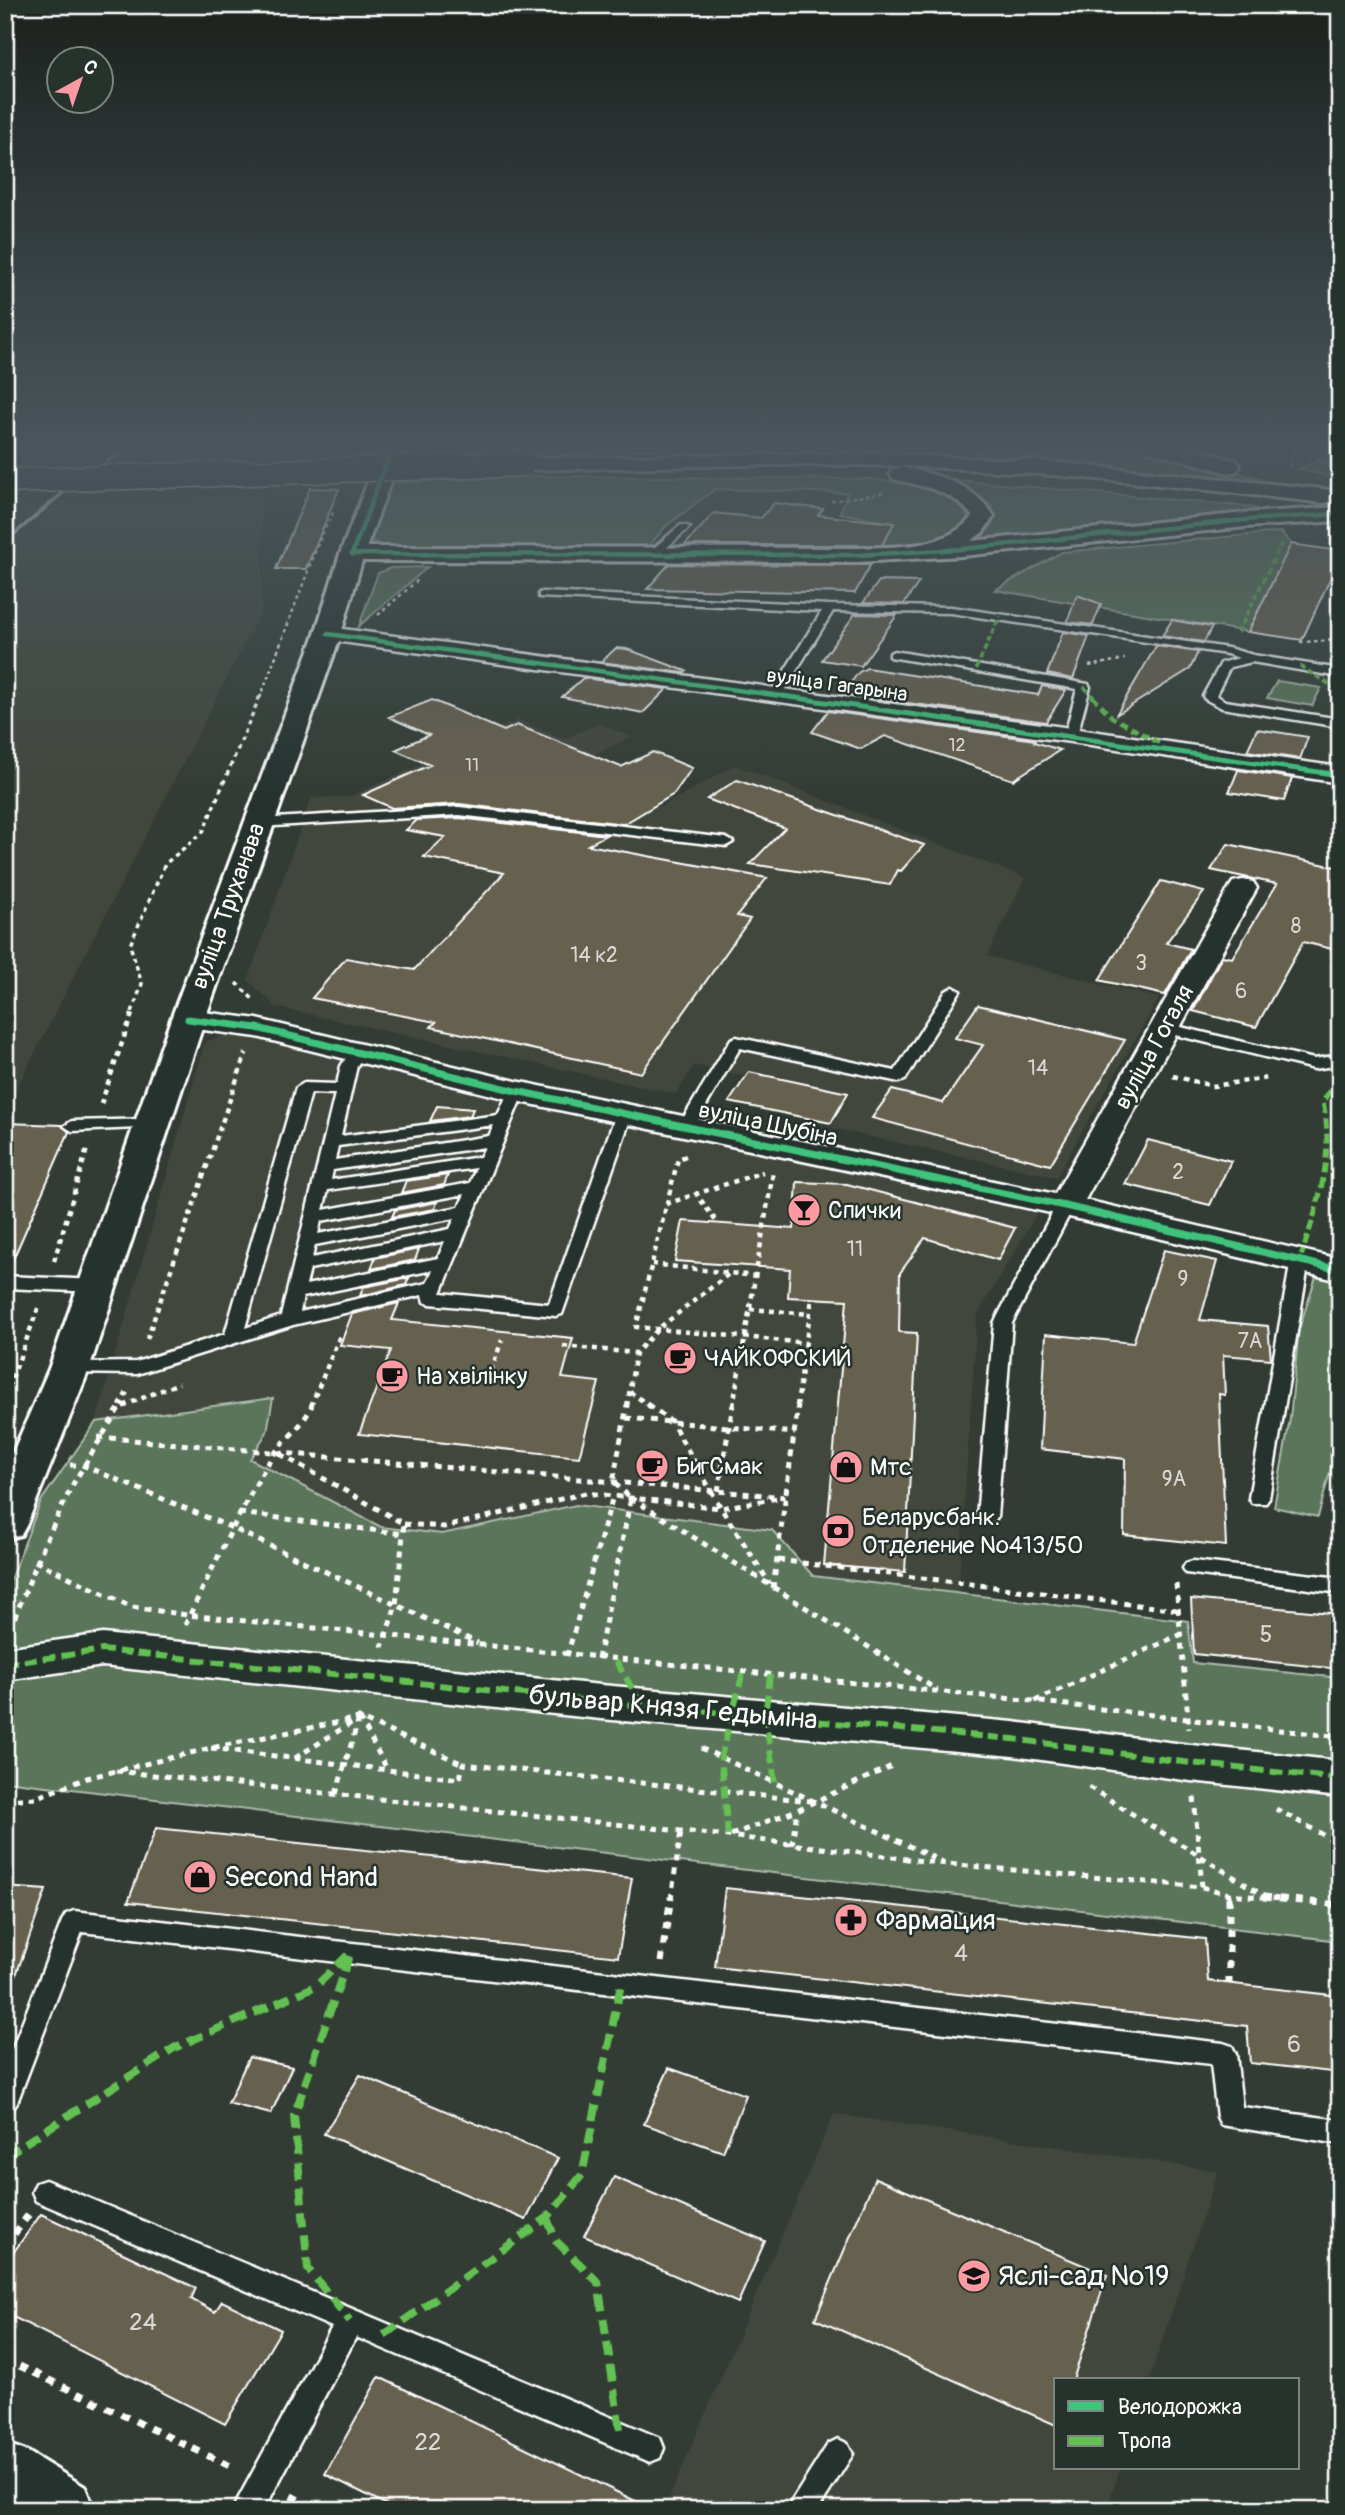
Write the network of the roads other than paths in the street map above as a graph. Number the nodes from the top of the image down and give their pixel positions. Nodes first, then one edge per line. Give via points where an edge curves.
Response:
1 (351, 562) edge
2 (543, 595) dead end
3 (829, 608) junction
4 (340, 636) junction
5 (894, 655) dead end
6 (1252, 658) junction
7 (1339, 672) edge
8 (776, 694) junction
9 (1340, 723) edge
10 (1071, 735) junction
11 (1340, 775) edge
12 (258, 823) junction
13 (726, 842) dead end
14 (1243, 888) dead end
15 (953, 991) dead end
16 (188, 1019) junction
17 (1164, 1028) junction
18 (356, 1053) junction
19 (1340, 1060) edge
20 (344, 1089) junction
21 (511, 1105) junction
22 (624, 1114) junction
23 (153, 1124) junction
24 (72, 1126) dead end
25 (496, 1140) junction
26 (688, 1140) junction
27 (332, 1142) junction
28 (488, 1161) junction
29 (327, 1166) junction
30 (322, 1186) junction
31 (478, 1186) junction
32 (1065, 1206) junction
33 (468, 1210) junction
34 (315, 1217) junction
35 (457, 1234) junction
36 (309, 1241) junction
37 (1300, 1260) junction
38 (446, 1262) junction
39 (303, 1265) junction
40 (1340, 1270) edge
41 (5, 1282) edge
42 (97, 1286) junction
43 (435, 1287) junction
44 (296, 1293) junction
45 (289, 1320) junction
46 (233, 1337) junction
47 (69, 1369) junction
48 (1259, 1498) dead end
49 (987, 1517) dead end
50 (5, 1524) edge
51 (1193, 1569) dead end
52 (1340, 1586) edge
53 (7, 1648) edge
54 (1340, 1779) edge
55 (5, 2100) edge
56 (1340, 2132) edge
57 (45, 2192) road end
58 (350, 2321) junction
59 (650, 2448) dead end
60 (838, 2454) dead end
61 (5, 2475) edge
62 (62, 2510) edge
63 (247, 2510) edge
64 (801, 2510) edge

1 - 4 main road, вуліца Труханава
2 - 3 lane
3 - 6 lane via 963,611
3 - 8 lane
4 - 8 street, вуліца Гагарына
4 - 12 main road, вуліца Труханава
5 - 10 lane via 1084,687
6 - 7 lane
6 - 9 lane via 1225,665 1209,696 1222,704
8 - 10 street, вуліца Гагарына
10 - 11 street, вуліца Гагарына
12 - 13 lane via 459,811
12 - 16 main road, вуліца Труханава
14 - 17 street, вуліца Гогаля
15 - 26 lane via 899,1077 736,1042
16 - 18 street, вуліца Шубіна via 257,1028
16 - 23 main road, вуліца Труханава
17 - 19 lane via 1314,1064
17 - 32 street, вуліца Гогаля
18 - 20 lane
18 - 21 street, вуліца Шубіна
20 - 27 lane
20 - 46 lane via 304,1088
21 - 22 street, вуліца Шубіна
21 - 25 lane
21 - 27 lane
22 - 26 street, вуліца Шубіна
22 - 43 lane via 556,1310 430,1298
23 - 24 lane
23 - 42 main road, вуліца Труханава
25 - 28 lane
25 - 29 lane
26 - 32 street, вуліца Шубіна
27 - 29 lane
28 - 30 lane
28 - 31 lane
29 - 30 lane
30 - 34 lane
31 - 33 lane
31 - 34 lane
32 - 37 street, вуліца Шубіна
32 - 49 lane via 1003,1323
33 - 35 lane
33 - 36 lane
34 - 36 lane
35 - 38 lane
35 - 39 lane
36 - 39 lane
37 - 40 street, вуліца Шубіна
37 - 48 lane
38 - 43 lane
38 - 44 lane
39 - 44 lane
41 - 42 lane
42 - 47 main road, вуліца Труханава
43 - 45 lane
44 - 45 lane
45 - 46 lane
46 - 47 lane via 137,1368
47 - 50 main road, вуліца Труханава
51 - 52 lane
53 - 54 street, бульвар Князя Гедыміна via 103,1650 1013,1739
55 - 56 lane via 74,1921 1223,2054 1230,2117
57 - 58 lane
58 - 59 lane
58 - 63 lane
60 - 64 lane
61 - 62 main road

